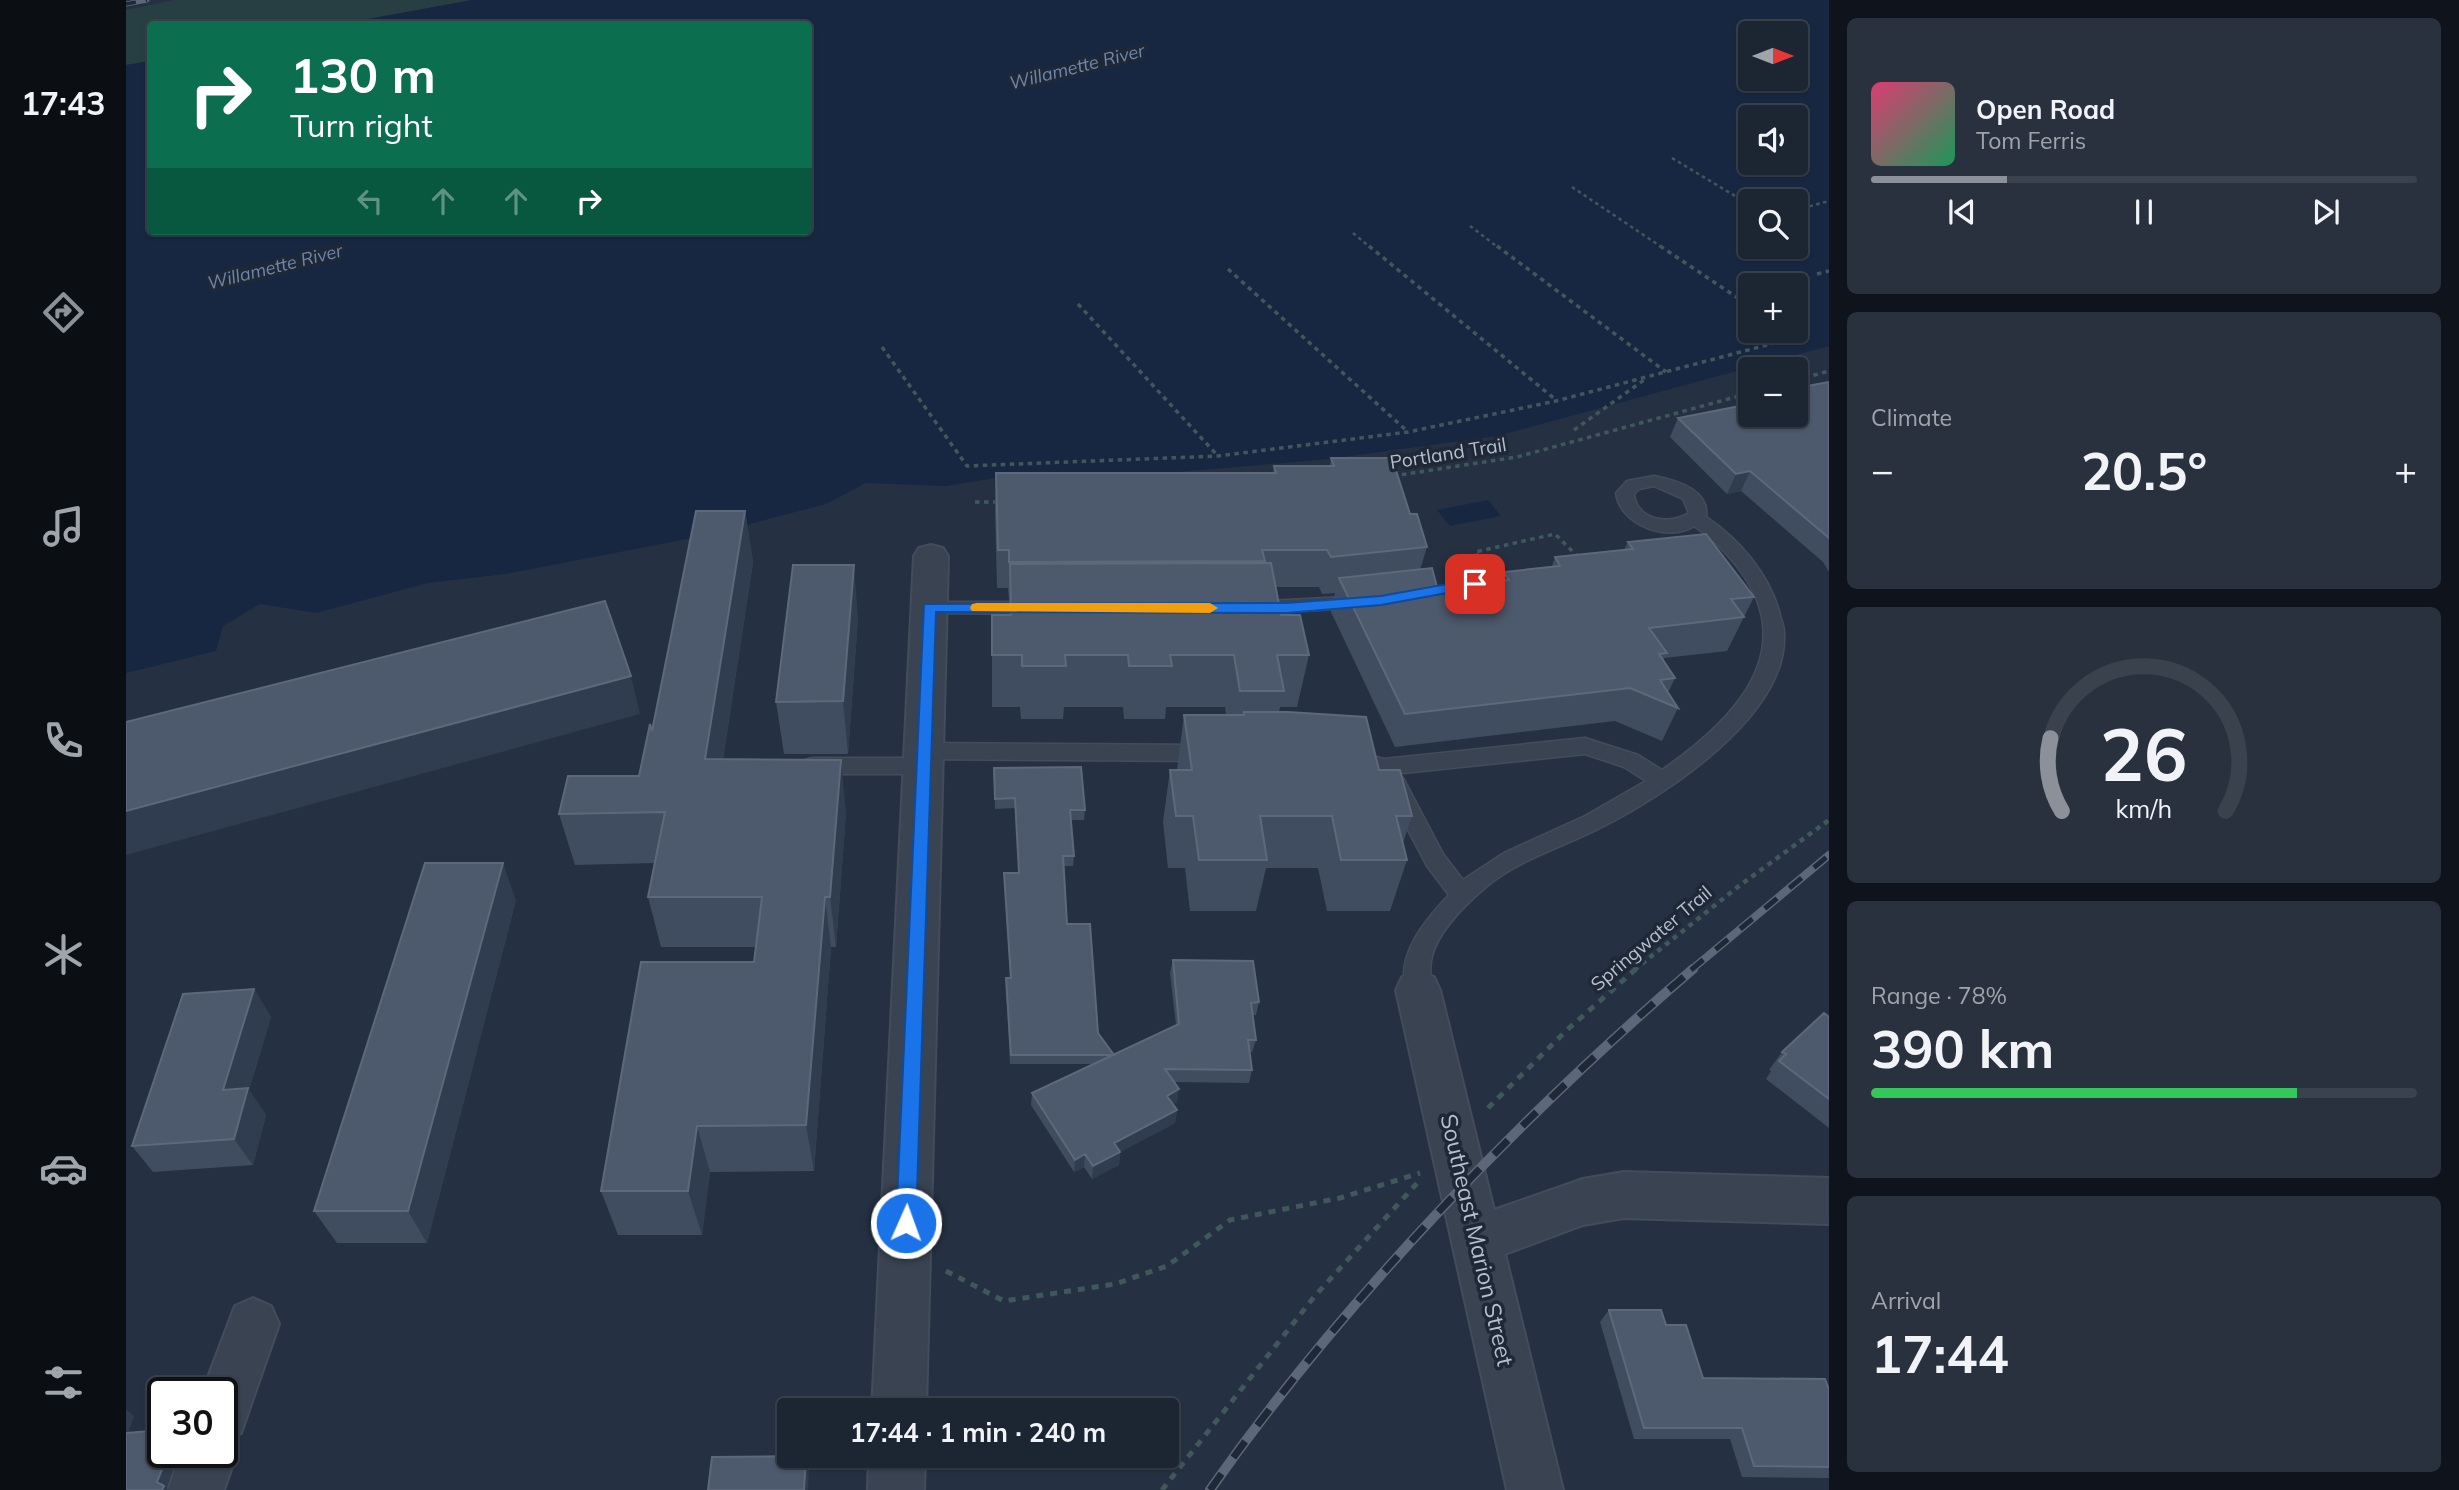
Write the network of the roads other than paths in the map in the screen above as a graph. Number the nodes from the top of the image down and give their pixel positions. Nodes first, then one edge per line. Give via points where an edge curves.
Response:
1 (1695, 518) junction
2 (1656, 524) junction
3 (1644, 542) edge
4 (931, 556) dead end
5 (1497, 578) edge
6 (1442, 591) edge
7 (1381, 600) edge
8 (929, 608) junction
9 (1054, 608) edge
10 (1232, 608) edge
11 (1229, 754) edge
12 (1338, 755) edge
13 (924, 758) junction
14 (787, 766) edge
15 (1384, 767) junction
16 (1662, 781) junction
17 (1462, 895) junction
18 (1418, 990) joint
19 (1829, 1201) edge
20 (1478, 1240) junction
21 (253, 1324) dead end
22 (235, 1377) edge
23 (899, 1398) edge
24 (204, 1468) edge
25 (897, 1468) edge
26 (196, 1490) edge
27 (896, 1490) edge
28 (1535, 1490) edge

1 - 2 lane via 1680,526
1 - 2 lane via 1698,507 1683,490 1654,481 1630,485 1623,492 1627,509
1 - 16 lane via 1723,537 1755,576 1773,614 1773,658 1757,695 1690,761
2 - 3 lane
4 - 8 street
5 - 6 lane
7 - 10 lane
8 - 9 lane
8 - 13 street
11 - 13 lane
12 - 15 lane
13 - 14 lane
13 - 23 street
15 - 16 lane via 1585,746 1631,761
15 - 17 lane via 1435,860
16 - 17 lane via 1593,822 1488,872
17 - 18 lane via 1437,924 1419,956
18 - 20 street, Southeast Marion Street
19 - 20 street via 1624,1195 1583,1202
20 - 28 street, Southeast Marion Street
21 - 22 street
24 - 26 street
25 - 27 street

